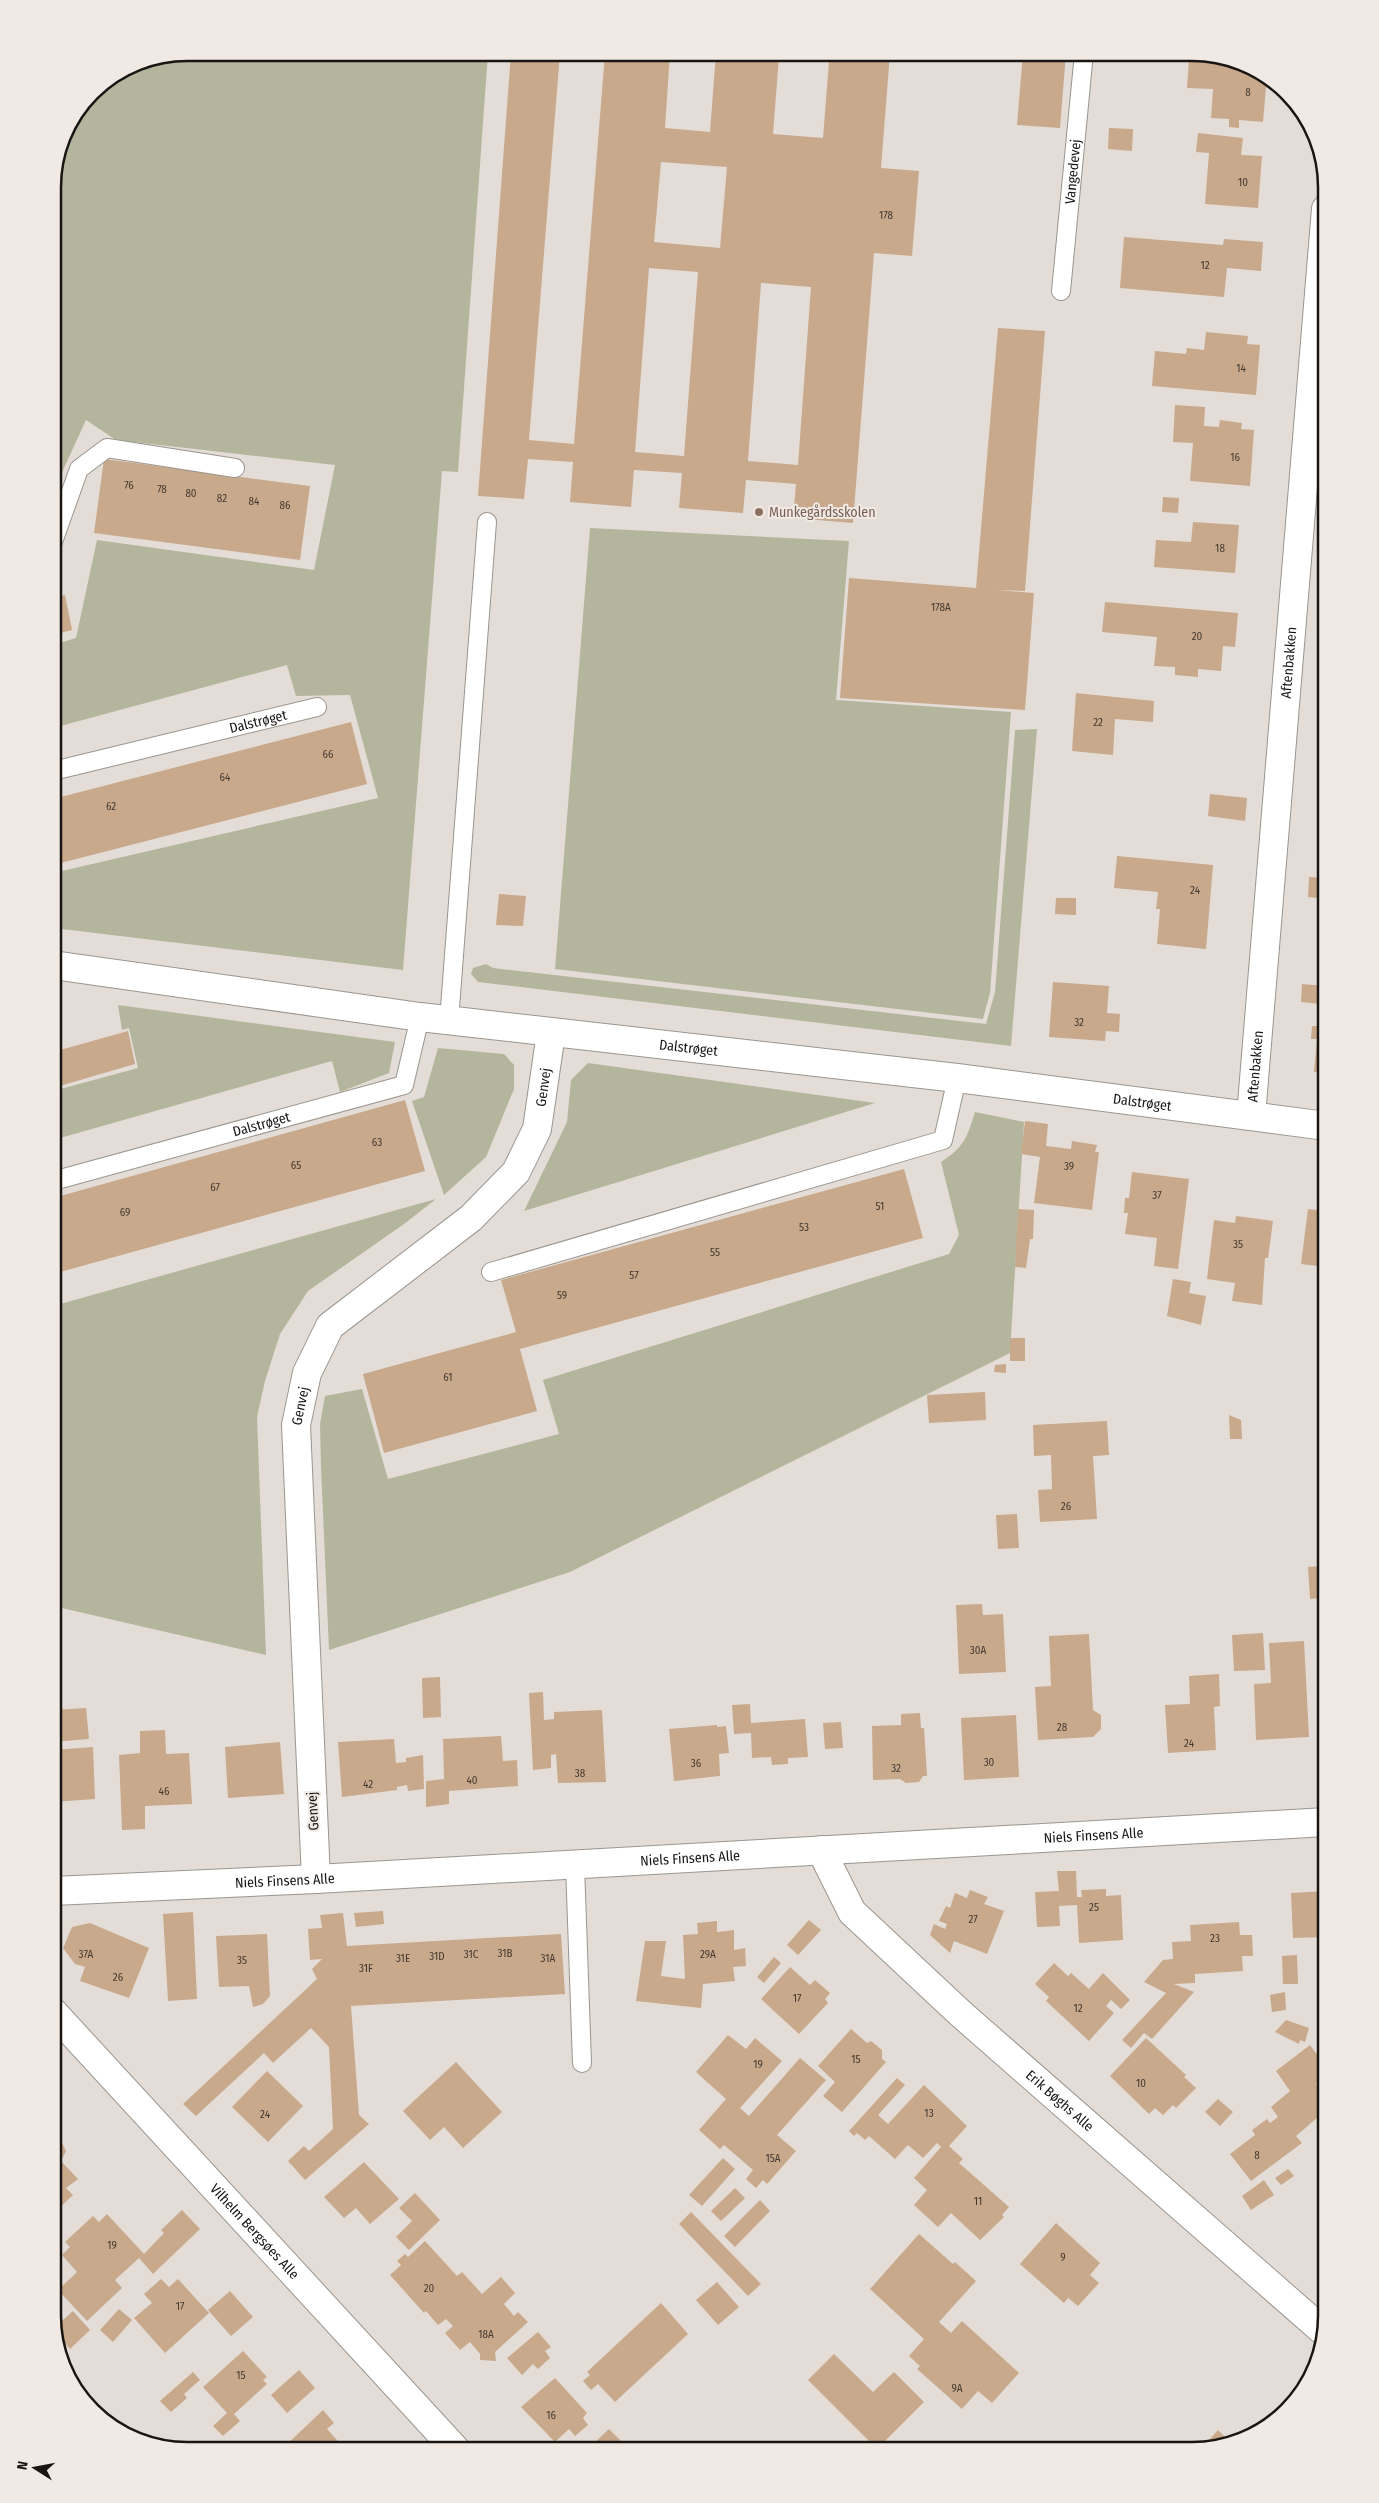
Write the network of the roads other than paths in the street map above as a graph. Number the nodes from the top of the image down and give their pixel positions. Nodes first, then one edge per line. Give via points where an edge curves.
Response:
1 (1083, 62) edge
2 (1062, 291) dead end
3 (1318, 307) edge
4 (235, 468) dead end
5 (62, 517) edge
6 (487, 522) dead end
7 (317, 707) dead end
8 (62, 769) edge
9 (62, 966) edge
10 (420, 1017) junction
11 (449, 1021) junction
12 (551, 1033) junction
13 (957, 1078) junction
14 (1252, 1116) junction
15 (1318, 1125) edge
16 (62, 1179) edge
17 (491, 1272) dead end
18 (1318, 1823) edge
19 (821, 1850) junction
20 (575, 1865) junction
21 (316, 1879) junction
22 (61, 1891) edge
23 (61, 2022) edge
24 (582, 2063) dead end
25 (1317, 2326) edge
26 (448, 2441) edge

1 - 2 lane, Vangedevej
3 - 14 street, Aftenbakken
4 - 5 lane via 107,448 79,469
6 - 11 lane
7 - 8 lane, Dalstrøget
9 - 10 street, Dalstrøget
10 - 11 street, Dalstrøget
10 - 16 lane, Dalstrøget via 404,1084
11 - 12 street, Dalstrøget
12 - 13 street, Dalstrøget
12 - 21 street, Genvej via 537,1129 516,1172 470,1218 330,1326 307,1373 296,1425
13 - 14 street, Dalstrøget
13 - 17 lane via 943,1140
14 - 15 street, Dalstrøget
18 - 19 street, Niels Finsens Alle
19 - 20 street, Niels Finsens Alle
19 - 25 street, Erik Bøghs Alle via 852,1912 960,2013
20 - 21 street, Niels Finsens Alle
20 - 24 lane
21 - 22 street, Niels Finsens Alle
23 - 26 street, Vilhelm Bergsøes Alle

